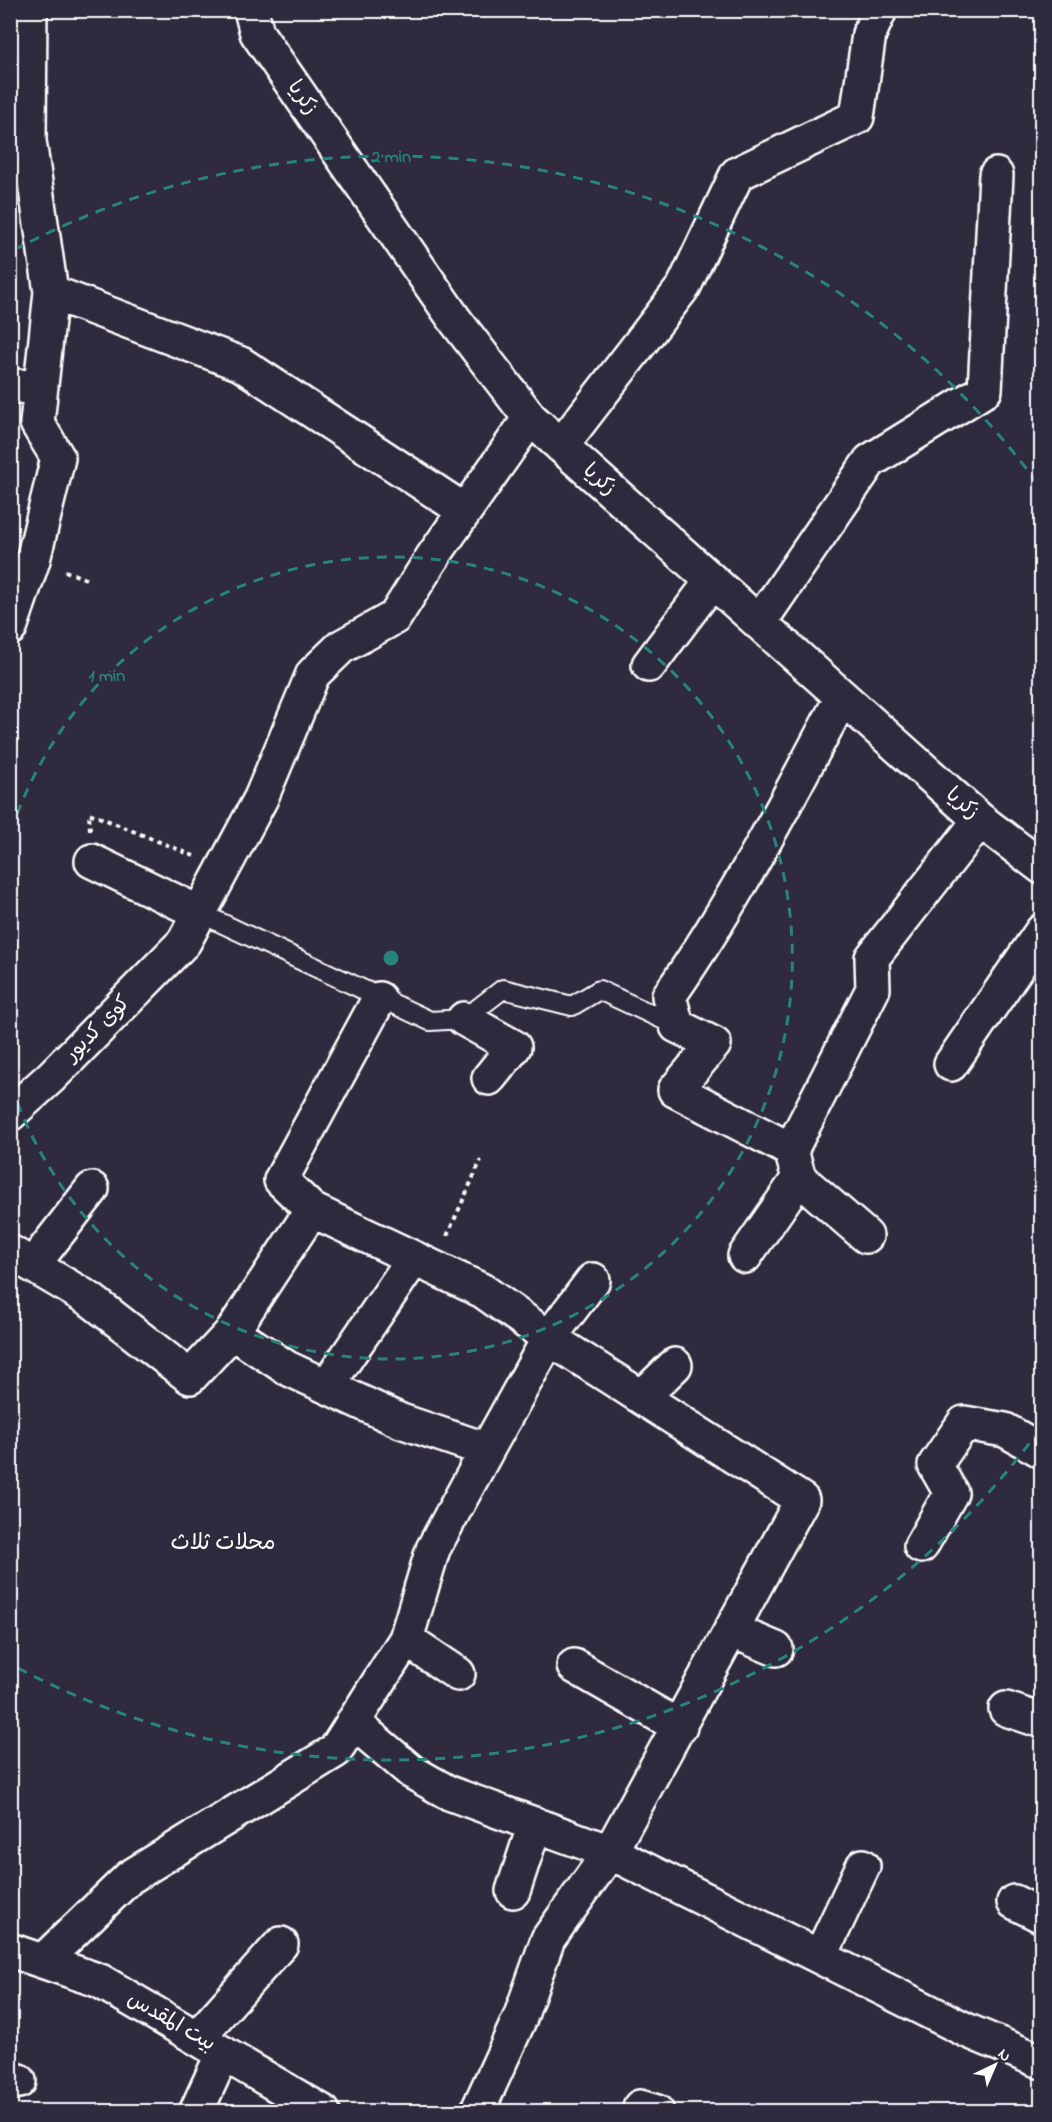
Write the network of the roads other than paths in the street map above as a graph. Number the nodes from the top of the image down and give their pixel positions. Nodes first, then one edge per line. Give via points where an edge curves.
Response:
1 (30, 10) edge
2 (251, 10) edge
3 (880, 10) edge
4 (996, 175) dead end
5 (51, 292) junction
6 (26, 386) edge
7 (530, 418) junction
8 (561, 446) junction
9 (465, 511) junction
10 (712, 581) junction
11 (759, 624) junction
12 (10, 628) edge
13 (649, 665) dead end
14 (842, 697) junction
15 (980, 820) junction
16 (92, 861) road end
17 (1041, 867) edge
18 (200, 913) junction
19 (1041, 931) edge
20 (379, 999) junction
21 (464, 1019) junction
22 (677, 1026) junction
23 (951, 1064) dead end
24 (489, 1078) dead end
25 (15, 1102) edge
26 (795, 1164) junction
27 (92, 1189) dead end
28 (312, 1210) junction
29 (866, 1236) dead end
30 (745, 1256) dead end
31 (22, 1258) edge
32 (424, 1262) junction
33 (593, 1280) dead end
34 (232, 1332) junction
35 (549, 1338) junction
36 (675, 1365) dead end
37 (327, 1386) junction
38 (642, 1397) junction
39 (487, 1450) junction
40 (1041, 1451) edge
41 (921, 1546) dead end
42 (733, 1631) junction
43 (406, 1639) junction
44 (776, 1649) dead end
45 (574, 1666) dead end
46 (458, 1674) dead end
47 (1006, 1709) dead end
48 (1041, 1721) edge
49 (353, 1722) junction
50 (680, 1727) junction
51 (536, 1824) junction
52 (610, 1852) junction
53 (863, 1866) dead end
54 (513, 1891) dead end
55 (281, 1944) dead end
56 (10, 1950) edge
57 (820, 1957) junction
58 (44, 1960) junction
59 (210, 2046) junction
60 (1041, 2062) edge
61 (195, 2112) edge
62 (323, 2112) edge
63 (477, 2112) edge

1 - 5 street via 29,141
2 - 7 street, زکریا via 257,33 455,320
3 - 8 street via 869,34 857,117 738,174 684,286
4 - 11 street via 985,390 870,461
5 - 6 street
5 - 9 street via 241,364
6 - 12 street via 37,423 58,458 33,560
7 - 8 street, زکریا
7 - 9 street, کوی کدیور
8 - 10 street, زکریا
9 - 18 street, کوی کدیور via 395,617 341,647 313,674 261,798
10 - 11 street, زکریا
10 - 13 street
11 - 14 street, زکریا
14 - 15 street, زکریا
14 - 22 street via 765,842 669,996
15 - 17 street, زکریا
15 - 26 street via 873,958 873,989
16 - 18 street
18 - 20 lane
18 - 25 street, کوی کدیور via 184,942
19 - 23 street
20 - 21 lane via 430,1021
20 - 28 street via 281,1180
21 - 22 lane via 503,989 572,1006 599,990
21 - 24 street via 514,1047
22 - 26 street via 714,1044 675,1090
26 - 29 street
26 - 30 street
27 - 31 street
28 - 32 street
28 - 34 street
31 - 34 street via 91,1300 190,1377
32 - 35 street via 483,1291
32 - 37 street
33 - 35 street
34 - 37 street via 287,1368
35 - 38 street
35 - 39 street
36 - 38 street
37 - 39 street via 401,1421
38 - 42 street via 802,1500
39 - 43 street via 433,1549
40 - 41 street via 1005,1430 964,1424 935,1466 951,1493
42 - 44 street
42 - 50 street
43 - 46 street
43 - 49 street
45 - 50 street
47 - 48 street
49 - 51 street via 412,1772 449,1793
49 - 58 street via 335,1751 130,1877
50 - 52 street
51 - 52 street
51 - 54 street
52 - 57 street
52 - 63 street via 548,1939 520,2018
53 - 57 street
55 - 59 street
56 - 58 street, بیت المقدس
57 - 60 street via 968,2031
58 - 59 street, بیت المقدس via 100,1982
59 - 61 street
59 - 62 street, بیت المقدس

